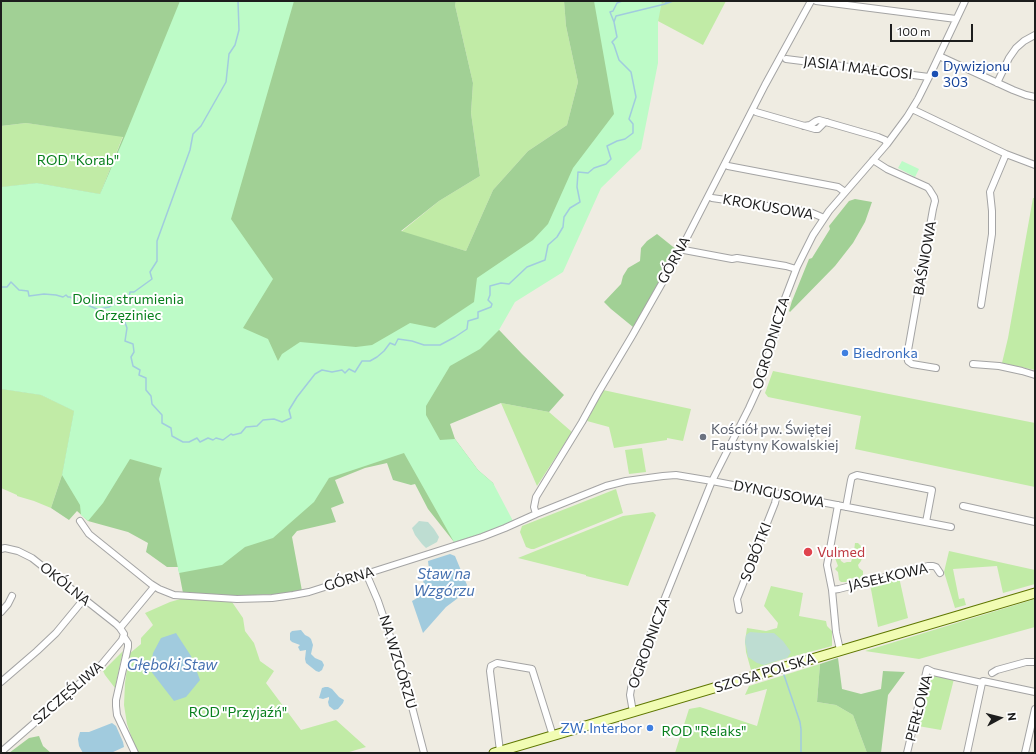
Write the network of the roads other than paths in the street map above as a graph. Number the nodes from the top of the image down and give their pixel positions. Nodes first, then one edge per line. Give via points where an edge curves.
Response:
1 (811, 1) edge
2 (816, 1) edge
3 (965, 1) edge
4 (956, 20) junction
5 (1035, 35) edge
6 (940, 56) junction
7 (786, 58) dead end
8 (930, 77) junction
9 (997, 83) junction
10 (1035, 97) edge
11 (912, 109) junction
12 (756, 112) dead end
13 (887, 144) junction
14 (1006, 154) junction
15 (874, 160) junction
16 (1035, 165) edge
17 (728, 166) dead end
18 (845, 192) junction
19 (712, 198) dead end
20 (824, 218) junction
21 (684, 250) dead end
22 (796, 269) junction
23 (981, 305) dead end
24 (973, 364) dead end
25 (936, 368) dead end
26 (1035, 375) edge
27 (712, 481) junction
28 (777, 494) junction
29 (838, 505) junction
30 (963, 506) dead end
31 (846, 507) junction
32 (536, 514) junction
33 (80, 521) dead end
34 (926, 522) junction
35 (1035, 522) edge
36 (951, 527) dead end
37 (2, 548) edge
38 (940, 573) dead end
39 (366, 574) junction
40 (154, 586) junction
41 (832, 590) junction
42 (1035, 593) edge
43 (12, 596) dead end
44 (84, 599) junction
45 (739, 610) dead end
46 (1, 612) edge
47 (120, 628) junction
48 (124, 637) junction
49 (840, 650) junction
50 (1035, 662) edge
51 (992, 673) dead end
52 (1, 682) edge
53 (982, 683) junction
54 (1035, 692) edge
55 (1035, 709) edge
56 (633, 712) junction
57 (553, 736) junction
58 (1, 752) edge
59 (497, 752) edge
60 (135, 753) edge
61 (424, 753) edge
62 (907, 753) edge
63 (967, 753) edge
64 (1024, 753) edge

1 - 32 street, GÓRNA via 678,255 536,497
2 - 4 street
3 - 4 street, OGRODNICZA
4 - 6 street, OGRODNICZA
5 - 9 street via 1016,48
6 - 8 street, OGRODNICZA
6 - 9 street
7 - 8 street, JASIA I MAŁGOSI
8 - 11 street, OGRODNICZA
9 - 10 street
11 - 13 street, OGRODNICZA
11 - 14 street
12 - 13 street via 804,126 810,126 819,120 878,137
13 - 15 street, OGRODNICZA
14 - 16 street
14 - 23 street via 990,192 992,234
15 - 18 street, OGRODNICZA
15 - 25 street, BAŚNIOWA via 927,187 934,197 934,209 907,356 912,364
17 - 18 street via 837,187
18 - 20 street, OGRODNICZA
19 - 20 street, KROKUSOWA via 810,212
20 - 22 street, OGRODNICZA
21 - 22 street
22 - 27 street, OGRODNICZA via 759,386
24 - 26 street via 999,366
27 - 28 street, DYNGUSOWA
27 - 32 street, GÓRNA via 670,475 626,481 598,489
27 - 56 street, OGRODNICZA via 632,683 630,695
28 - 29 street, DYNGUSOWA
28 - 45 street, SOBÓTKI via 737,600
29 - 31 street, DYNGUSOWA
29 - 41 street, JASEŁKOWA via 828,565
30 - 35 street
31 - 34 street, DYNGUSOWA
31 - 34 street via 852,477 857,475 932,490
32 - 39 street, GÓRNA via 482,537
33 - 40 street, GÓRNA via 89,534
34 - 36 street, DYNGUSOWA
37 - 44 street, OKÓLNA via 18,551 32,558
38 - 41 street, JASEŁKOWA via 936,567 928,566
39 - 40 street, GÓRNA via 301,594 266,598 174,595
39 - 61 street, NA WZGÓRZU via 405,680
40 - 47 street
41 - 49 street, JASEŁKOWA
42 - 49 street, SZOSA POLSKA
43 - 46 street
44 - 47 street, OKÓLNA
44 - 52 street via 56,633
47 - 48 street
48 - 58 street, SZCZĘŚLIWA via 102,664
48 - 60 street via 128,647 116,706
49 - 56 street, SZOSA POLSKA
50 - 51 street via 1026,662
53 - 54 street, PERŁOWA via 983,681
53 - 62 street, PERŁOWA via 933,672 926,668
53 - 63 street
55 - 64 street
56 - 57 street, SZOSA POLSKA
57 - 59 street, SZOSA POLSKA
57 - 59 street via 532,669 497,663 490,671

